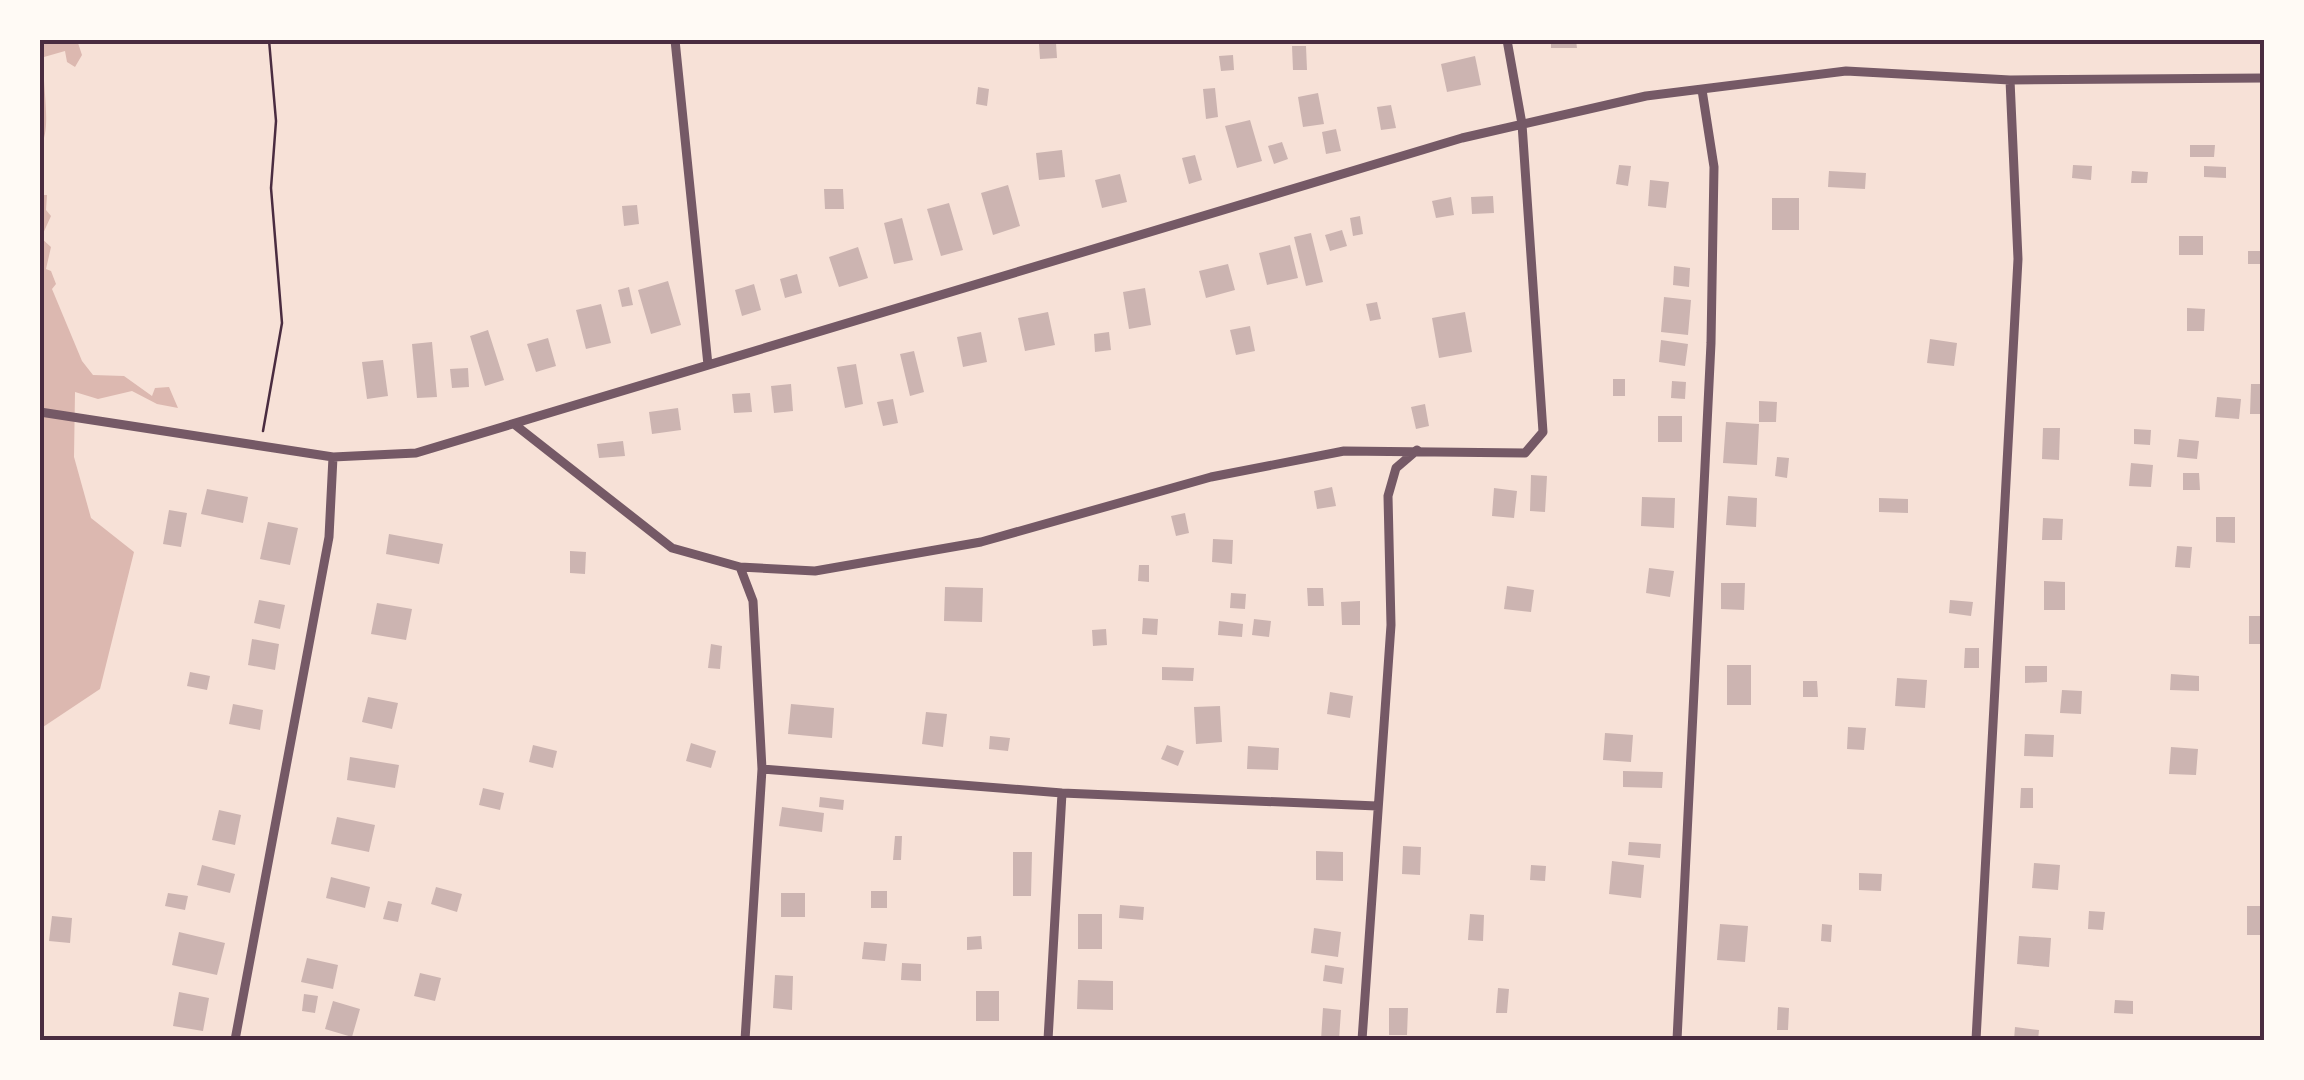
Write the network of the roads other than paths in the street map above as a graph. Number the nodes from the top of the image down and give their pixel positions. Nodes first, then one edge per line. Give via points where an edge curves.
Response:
1 (676, 40) edge
2 (1507, 40) edge
3 (2264, 78) edge
4 (2010, 80) junction
5 (1702, 90) junction
6 (1522, 124) junction
7 (708, 365) junction
8 (40, 412) edge
9 (514, 424) junction
10 (1416, 450) junction
11 (332, 457) junction
12 (740, 567) junction
13 (762, 769) junction
14 (1062, 793) junction
15 (1377, 806) junction
16 (235, 1040) edge
17 (745, 1040) edge
18 (1048, 1040) edge
19 (1362, 1040) edge
20 (1677, 1040) edge
21 (1976, 1040) edge

1 - 7 street
2 - 6 street
3 - 4 street
4 - 5 street via 1846,71
4 - 21 street via 2018,259
5 - 6 street
5 - 20 street via 1714,166 1711,343
6 - 7 street
6 - 10 street via 1544,432 1525,453
7 - 9 street
8 - 11 street
9 - 11 street via 416,453
9 - 12 street via 672,548
10 - 12 street via 1344,451 1211,477 981,542 815,571
10 - 15 street via 1396,468 1388,496 1391,625
11 - 16 street via 330,537
12 - 13 street via 754,601
13 - 14 street
13 - 17 street
14 - 15 street
14 - 18 street
15 - 19 street

